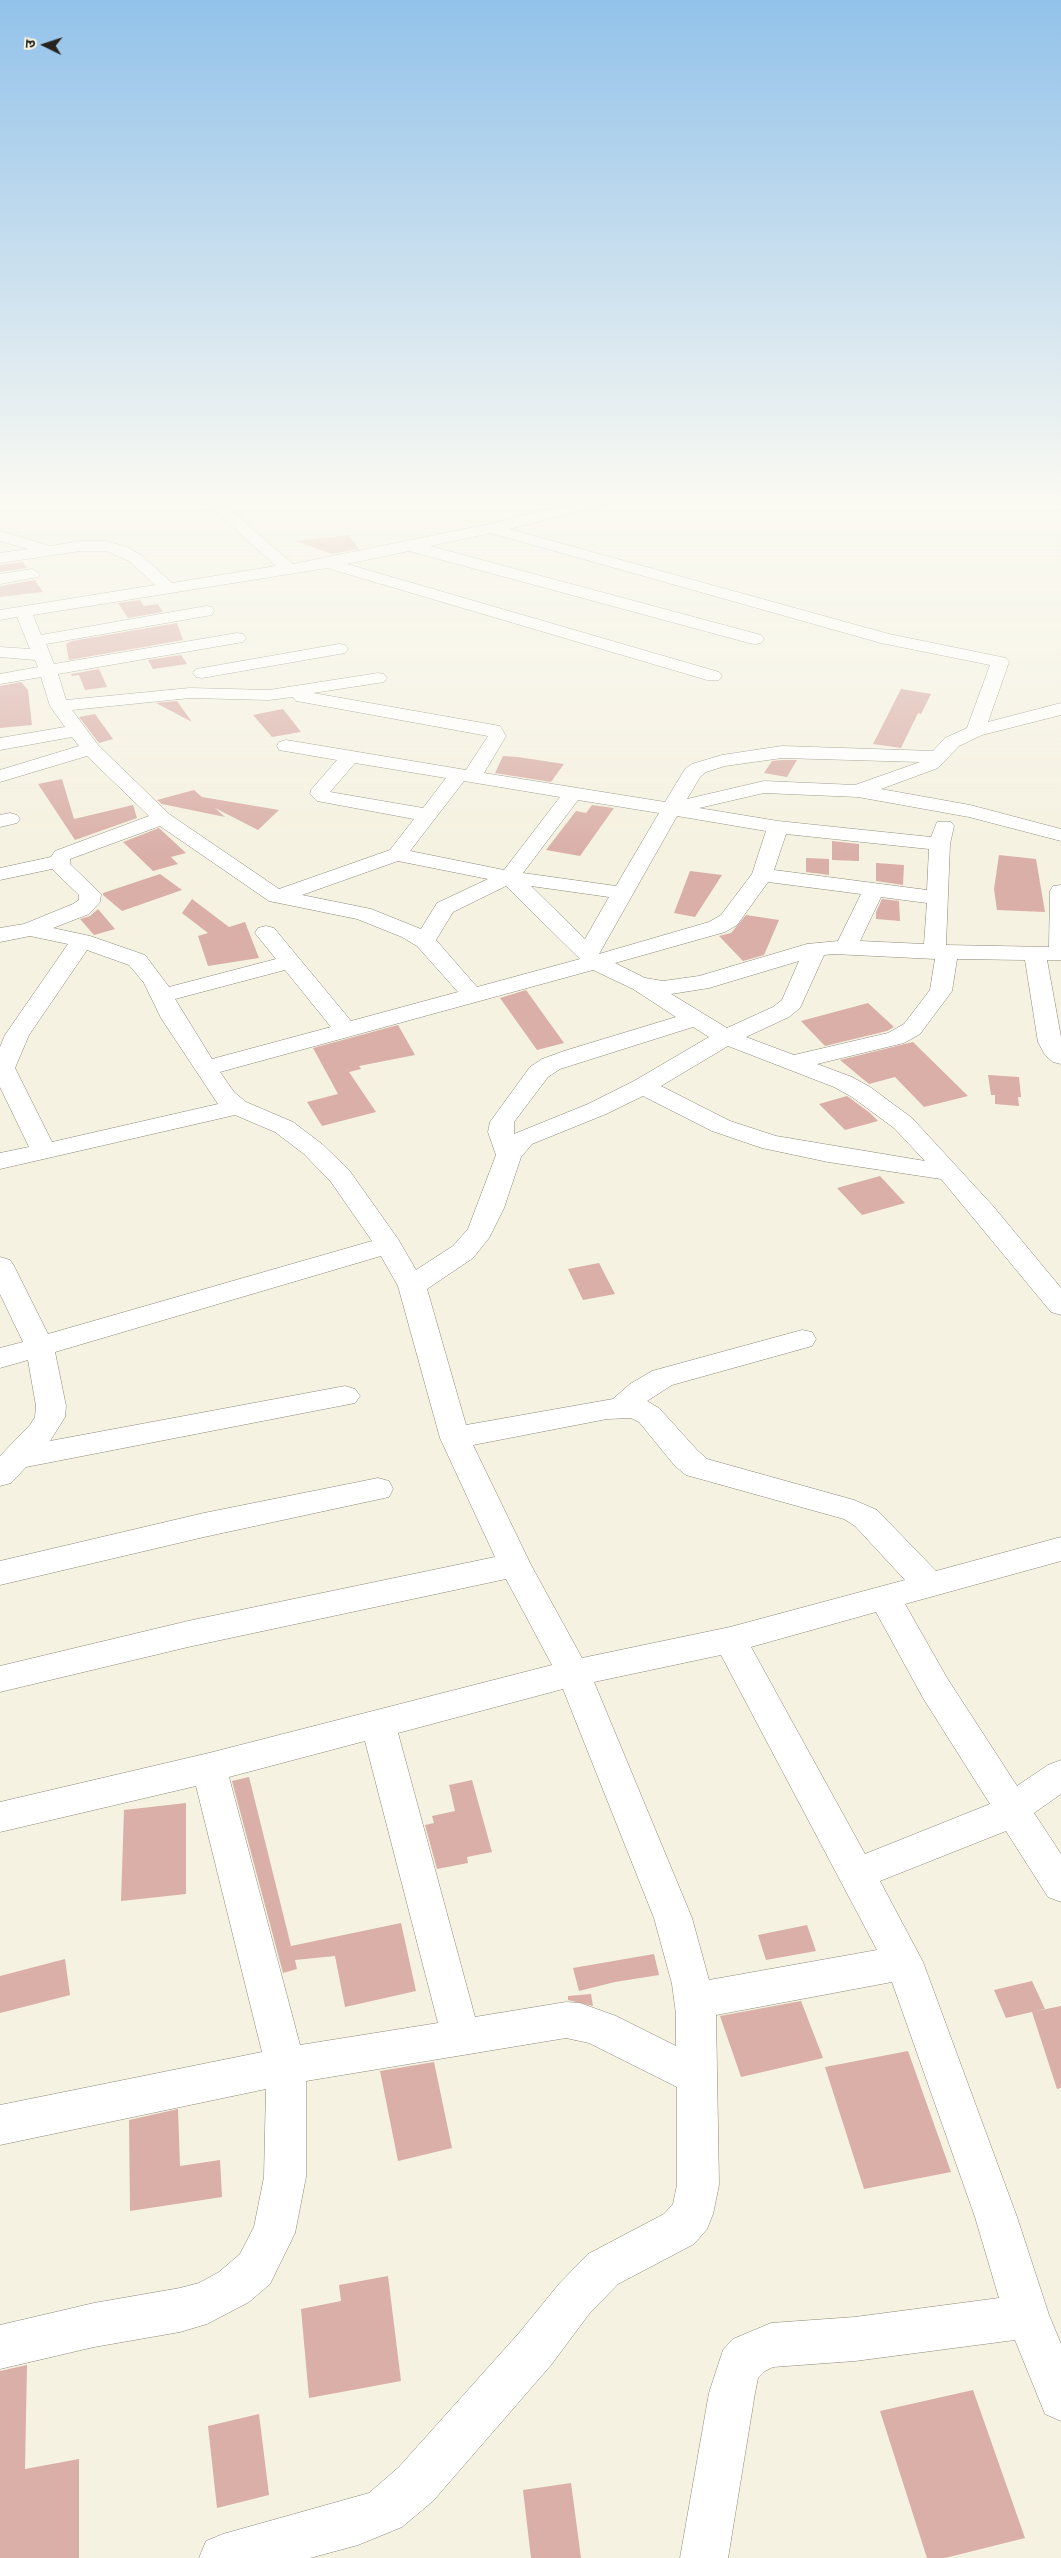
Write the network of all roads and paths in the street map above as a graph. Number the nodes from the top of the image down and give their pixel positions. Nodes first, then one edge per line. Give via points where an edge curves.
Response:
1 (27, 620) edge
2 (171, 620) edge
3 (523, 620) edge
4 (686, 620) edge
5 (820, 620) edge
6 (237, 638) dead end
7 (755, 639) dead end
8 (183, 647) junction
9 (340, 649) dead end
10 (0, 652) edge
11 (42, 655) junction
12 (202, 674) junction
13 (712, 676) dead end
14 (378, 678) dead end
15 (0, 679) edge
16 (281, 693) junction
17 (217, 694) junction
18 (59, 706) junction
19 (1061, 709) edge
20 (1019, 719) junction
21 (1061, 726) edge
22 (77, 730) junction
23 (975, 731) junction
24 (0, 744) edge
25 (286, 746) dead end
26 (91, 749) junction
27 (351, 756) junction
28 (938, 757) junction
29 (466, 775) junction
30 (0, 776) edge
31 (858, 791) junction
32 (573, 793) junction
33 (949, 807) junction
34 (672, 810) junction
35 (428, 815) junction
36 (162, 818) junction
37 (778, 827) junction
38 (1061, 835) edge
39 (940, 844) junction
40 (398, 854) junction
41 (59, 861) junction
42 (0, 874) edge
43 (762, 875) junction
44 (508, 877) junction
45 (874, 890) junction
46 (1061, 891) edge
47 (624, 893) junction
48 (277, 896) junction
49 (938, 898) junction
50 (30, 928) junction
51 (266, 933) dead end
52 (0, 936) edge
53 (82, 941) junction
54 (426, 941) junction
55 (846, 947) junction
56 (815, 949) junction
57 (941, 952) junction
58 (1035, 954) junction
59 (1061, 954) edge
60 (592, 958) junction
61 (291, 962) junction
62 (639, 984) junction
63 (161, 996) junction
64 (474, 996) junction
65 (694, 1018) junction
66 (346, 1030) junction
67 (726, 1038) junction
68 (1061, 1057) edge
69 (790, 1063) junction
70 (1, 1067) edge
71 (206, 1068) junction
72 (643, 1086) junction
73 (236, 1107) junction
74 (44, 1151) junction
75 (509, 1155) junction
76 (0, 1161) edge
77 (950, 1173) junction
78 (388, 1245) junction
79 (0, 1266) edge
80 (412, 1286) junction
81 (1061, 1306) edge
82 (802, 1339) dead end
83 (40, 1347) junction
84 (0, 1358) edge
85 (345, 1396) dead end
86 (622, 1407) junction
87 (455, 1438) junction
88 (4, 1469) edge
89 (378, 1488) dead end
90 (1061, 1549) edge
91 (515, 1566) junction
92 (0, 1573) edge
93 (930, 1586) junction
94 (885, 1599) junction
95 (730, 1640) junction
96 (573, 1673) junction
97 (0, 1679) edge
98 (378, 1724) junction
99 (209, 1768) junction
100 (1061, 1775) edge
101 (1006, 1813) junction
102 (0, 1818) edge
103 (858, 1874) junction
104 (1061, 1886) edge
105 (1061, 1894) edge
106 (904, 1962) junction
107 (694, 2001) junction
108 (461, 2036) junction
109 (286, 2066) junction
110 (696, 2076) junction
111 (0, 2126) edge
112 (1027, 2316) junction
113 (0, 2347) edge
114 (1061, 2398) edge
115 (223, 2558) edge
116 (704, 2558) edge

1 - 11 street
2 - 11 street
3 - 13 street
4 - 7 street
5 - 23 street via 887,639 1000,662
6 - 8 street
8 - 11 street
8 - 12 street
9 - 12 street
10 - 11 street
11 - 15 street
11 - 18 street
12 - 17 street
14 - 16 street
16 - 17 street via 258,696
16 - 29 street via 493,730 497,736 495,741
17 - 18 street via 190,693
18 - 22 street
19 - 20 street
20 - 21 street
20 - 23 street
22 - 24 street
22 - 26 street
23 - 28 street via 952,742
25 - 27 street
26 - 30 street
26 - 36 street
27 - 29 street
27 - 35 street via 320,794
28 - 31 street via 921,769
28 - 34 street via 782,752 722,761 692,773
29 - 32 street
29 - 35 street
31 - 33 street
31 - 34 street via 764,788 739,791
32 - 34 street
32 - 44 street
33 - 38 street
33 - 39 street
34 - 37 street
34 - 47 street
35 - 40 street
36 - 41 street via 74,849 62,855
36 - 48 street
37 - 39 street
37 - 43 street
39 - 49 street
40 - 44 street
40 - 48 street
41 - 42 street
41 - 50 street via 90,894 89,902
43 - 45 street
43 - 60 street via 736,913 717,927
44 - 47 street
44 - 54 street via 445,908
44 - 60 street
45 - 49 street
45 - 55 street
46 - 59 street
47 - 60 street
48 - 54 street via 363,914
49 - 57 street
50 - 52 street
50 - 53 street
51 - 61 street
53 - 63 street via 137,960
53 - 70 street via 17,1035
54 - 64 street
55 - 56 street
55 - 57 street
56 - 62 street via 701,983 663,988
56 - 67 street via 788,1007
57 - 58 street
57 - 69 street via 945,975 941,991 912,1029 896,1038
58 - 59 street
58 - 68 street via 1050,1042
60 - 62 street
60 - 64 street
61 - 63 street
61 - 66 street
62 - 65 street
63 - 71 street
64 - 66 street
65 - 67 street
65 - 75 street via 572,1056 539,1072 502,1122 501,1132
66 - 71 street
67 - 69 street
67 - 72 street
69 - 77 street via 861,1092 903,1124
70 - 74 street
71 - 73 street via 225,1097
72 - 75 street via 523,1139
72 - 77 street via 721,1126 770,1142
73 - 74 street
73 - 78 street via 284,1127 313,1149 340,1176
74 - 76 street
75 - 80 street via 480,1232 463,1252
77 - 81 street
78 - 80 street
78 - 83 street
79 - 83 street
80 - 87 street
82 - 86 street via 662,1378
83 - 84 street
83 - 88 street via 52,1406 50,1417 33,1443
85 - 88 street
86 - 87 street
86 - 93 street via 636,1408 649,1415 697,1467 854,1511 866,1518
87 - 91 street
89 - 92 street
90 - 93 street
91 - 96 street
91 - 97 street via 188,1634
93 - 94 street
94 - 95 street
94 - 101 street
95 - 96 street
95 - 103 street
96 - 98 street
96 - 107 street via 673,1918
98 - 99 street
98 - 108 street
99 - 102 street
99 - 109 street
100 - 101 street
101 - 103 street
101 - 104 street
101 - 105 street
103 - 106 street
106 - 107 street
106 - 112 street via 996,2217
107 - 110 street
108 - 109 street
108 - 110 street via 566,2020 580,2021
109 - 111 street
109 - 113 street via 285,2177 274,2233 255,2268 234,2287 207,2302
110 - 115 street via 698,2184 692,2214 679,2229 603,2269 416,2484 385,2510 358,2521
112 - 114 street
112 - 116 street via 883,2336 771,2345 749,2355 739,2366 732,2393

